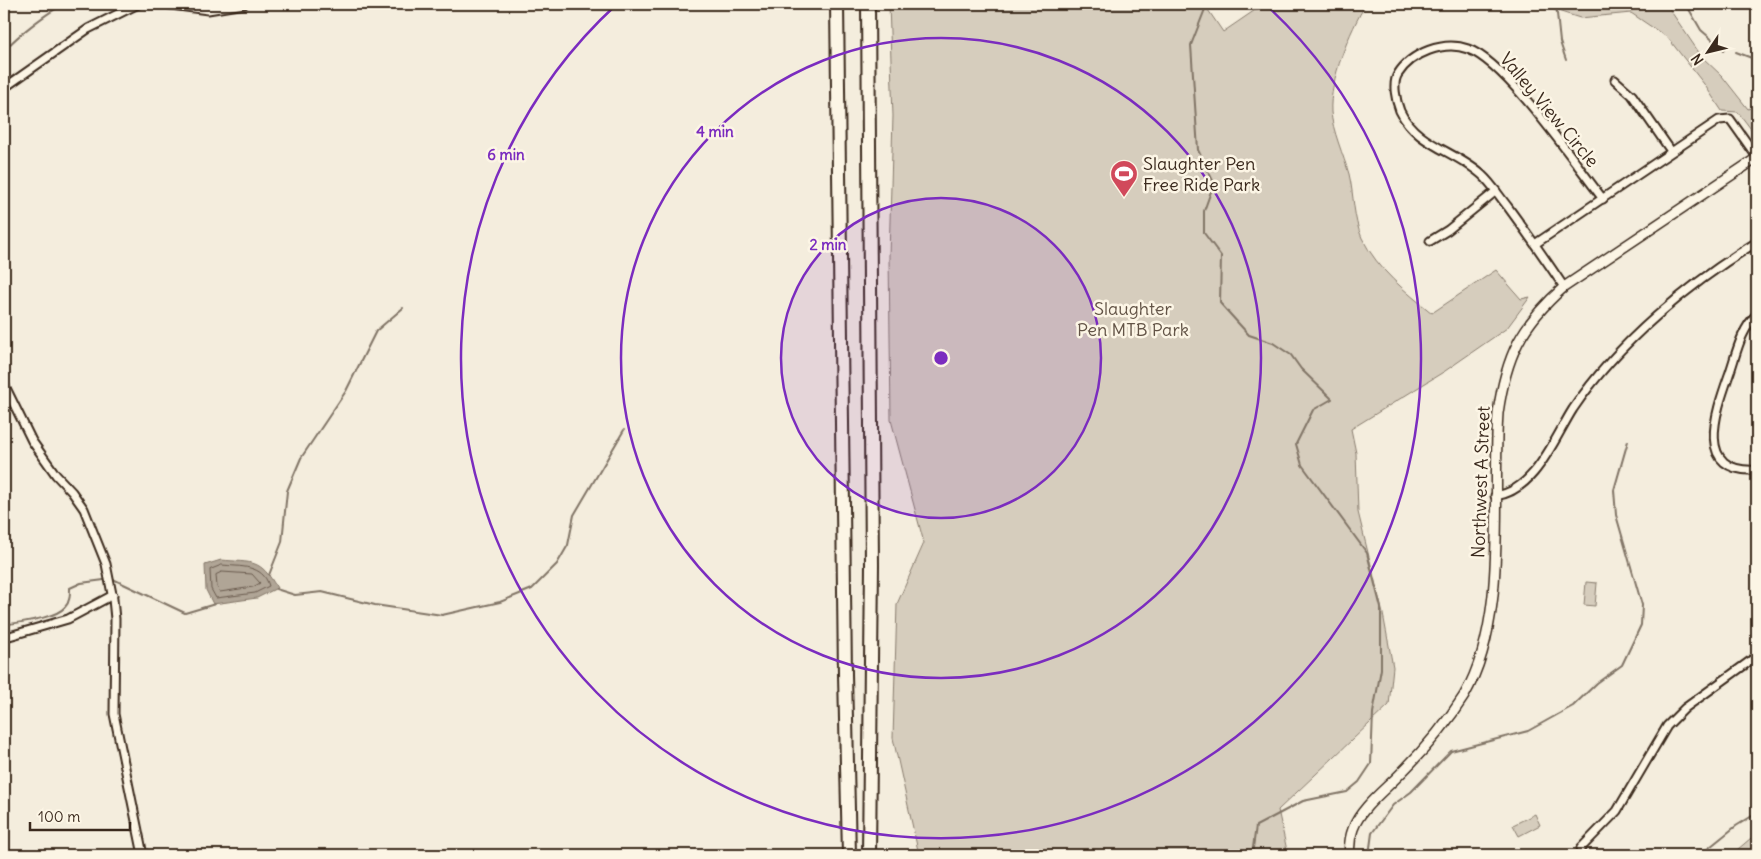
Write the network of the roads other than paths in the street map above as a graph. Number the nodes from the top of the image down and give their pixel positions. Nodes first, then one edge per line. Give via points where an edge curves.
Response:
1 (138, 4) edge
2 (164, 4) edge
3 (244, 4) edge
4 (837, 4) edge
5 (868, 4) edge
6 (1615, 80) dead end
7 (4, 88) edge
8 (1671, 151) junction
9 (1757, 157) edge
10 (1496, 191) junction
11 (1603, 199) junction
12 (1430, 241) dead end
13 (1757, 242) edge
14 (1535, 244) junction
15 (1564, 287) junction
16 (1757, 314) edge
17 (4, 384) edge
18 (1757, 470) edge
19 (1495, 496) junction
20 (113, 595) junction
21 (4, 641) edge
22 (1757, 656) edge
23 (1581, 848) dead end
24 (143, 855) edge
25 (849, 855) edge
26 (870, 855) edge
27 (1350, 855) edge

1 - 7 street via 88,29
2 - 3 street via 208,10
4 - 25 highway
5 - 26 highway via 872,565
6 - 8 street via 1632,95
8 - 9 street via 1719,120 1730,119
8 - 11 street
9 - 15 street, Northwest A Street
10 - 11 street, Valley View Circle via 1469,164 1413,130 1400,111 1395,93 1397,75 1428,50 1440,46 1466,48 1484,56 1510,83
10 - 12 street
10 - 14 street, Valley View Circle
11 - 14 street
13 - 19 street via 1689,291 1611,359 1574,408 1532,475 1515,489
14 - 15 street, Valley View Circle
15 - 19 street, Northwest A Street via 1539,310 1515,347 1502,387 1498,413
16 - 18 street via 1746,324 1712,433 1717,452 1729,466
17 - 20 street via 32,441 84,509 100,546
19 - 27 street, Northwest A Street via 1494,590 1477,666 1464,695 1442,726 1359,818 1350,838
20 - 21 street via 68,619 6,637
20 - 24 street via 114,714
22 - 23 street via 1685,708 1667,726 1617,811

